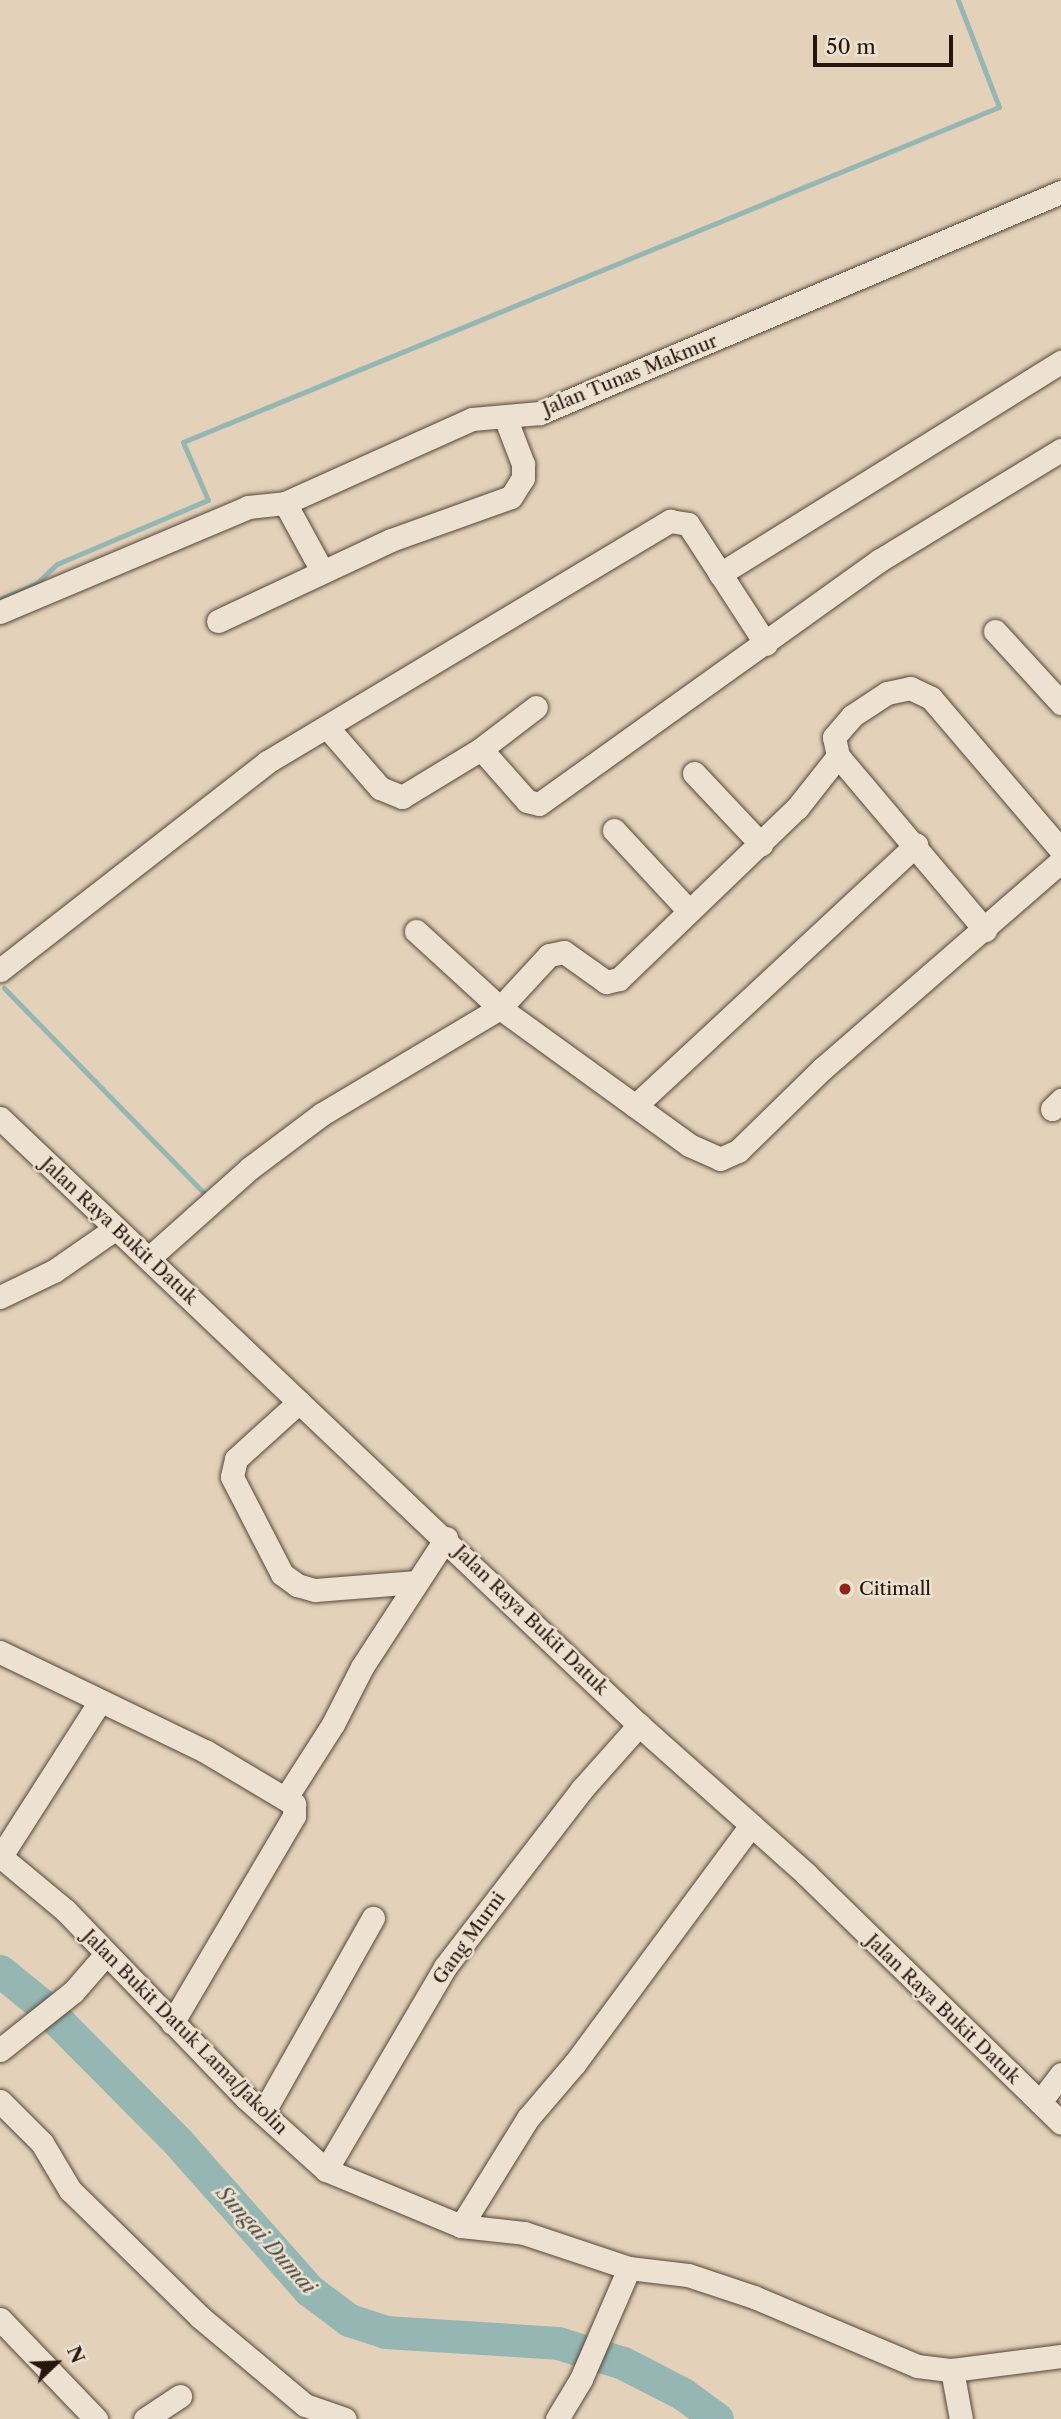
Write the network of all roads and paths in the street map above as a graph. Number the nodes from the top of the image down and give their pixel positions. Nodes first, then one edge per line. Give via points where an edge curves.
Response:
1 (1061, 192) edge
2 (1061, 362) edge
3 (505, 417) junction
4 (1061, 450) edge
5 (285, 503) junction
6 (321, 569) junction
7 (720, 574) junction
8 (0, 612) edge
9 (218, 621) dead end
10 (995, 631) dead end
11 (766, 644) junction
12 (1061, 703) edge
13 (536, 707) dead end
14 (327, 727) junction
15 (481, 748) junction
16 (838, 756) junction
17 (694, 773) dead end
18 (614, 830) dead end
19 (761, 845) junction
20 (916, 845) junction
21 (1061, 850) edge
22 (1061, 861) edge
23 (690, 911) junction
24 (985, 930) junction
25 (416, 931) dead end
26 (0, 970) edge
27 (500, 1008) junction
28 (635, 1106) junction
29 (0, 1118) edge
30 (116, 1228) junction
31 (149, 1258) junction
32 (0, 1297) edge
33 (299, 1402) junction
34 (446, 1538) junction
35 (417, 1582) junction
36 (0, 1652) edge
37 (99, 1703) junction
38 (639, 1725) junction
39 (287, 1796) junction
40 (751, 1825) junction
41 (0, 1856) edge
42 (373, 1919) dead end
43 (106, 1954) junction
44 (172, 2023) junction
45 (8, 2043) edge
46 (1061, 2074) edge
47 (0, 2101) edge
48 (1040, 2102) junction
49 (263, 2113) junction
50 (1061, 2123) edge
51 (326, 2170) junction
52 (461, 2226) junction
53 (629, 2268) junction
54 (0, 2319) edge
55 (1061, 2356) edge
56 (953, 2370) junction
57 (180, 2396) dead end
58 (299, 2412) edge
59 (96, 2419) edge
60 (145, 2419) edge
61 (345, 2419) edge
62 (557, 2419) edge
63 (961, 2419) edge

1 - 3 street, Jalan Tunas Makmur via 540,413
2 - 7 street
3 - 5 street, Jalan Tunas Makmur via 472,419
3 - 6 street via 523,464 523,478 511,496
4 - 11 street via 880,560
5 - 6 street
5 - 8 street, Jalan Tunas Makmur via 248,507
6 - 9 street
7 - 11 street
7 - 14 street via 688,524 670,521
10 - 12 street
11 - 15 street via 539,804 527,801
13 - 15 street
14 - 15 street via 380,788 397,797 410,794
14 - 26 street via 267,762
16 - 19 street
16 - 20 street
16 - 21 street via 834,737 852,716 887,693 919,689
17 - 19 street
18 - 23 street
19 - 23 street
20 - 24 street
20 - 28 street
22 - 24 street
23 - 27 street via 615,981 606,982 559,951
24 - 28 street via 727,1157 707,1157
25 - 27 street
27 - 28 street
27 - 31 street via 322,1114 250,1168
29 - 30 street, Jalan Raya Bukit Datuk
30 - 31 street, Jalan Raya Bukit Datuk
30 - 32 street via 54,1271
31 - 33 street, Jalan Raya Bukit Datuk
33 - 34 street, Jalan Raya Bukit Datuk
33 - 35 street via 236,1459 232,1477 282,1574 315,1590
34 - 35 street
34 - 38 street, Jalan Raya Bukit Datuk
35 - 39 street
36 - 37 street
37 - 39 street via 205,1751
37 - 41 street
38 - 40 street, Jalan Raya Bukit Datuk
38 - 51 street, Gang Murni via 574,1800 445,1968
39 - 44 street via 294,1804 294,1816
40 - 48 street, Jalan Raya Bukit Datuk
40 - 52 street via 575,2063 528,2118
41 - 43 street, Jalan Bukit Datuk Lama/Jakolin via 43,1890
42 - 49 street
43 - 44 street, Jalan Bukit Datuk Lama/Jakolin
43 - 45 street via 74,1992
44 - 49 street, Jalan Bukit Datuk Lama/Jakolin
46 - 48 street
47 - 58 street via 42,2143 70,2190 92,2213
48 - 50 street, Jalan Raya Bukit Datuk
49 - 51 street, Jalan Bukit Datuk Lama/Jakolin
51 - 52 street, Jalan Bukit Datuk Lama/Jakolin
52 - 53 street, Jalan Bukit Datuk Lama/Jakolin via 524,2233
53 - 56 street, Jalan Bukit Datuk Lama/Jakolin via 688,2275 754,2297 917,2366
53 - 62 street via 581,2379
54 - 59 street
55 - 56 street, Jalan Bukit Datuk Lama/Jakolin
56 - 63 street
57 - 60 street
58 - 61 street

